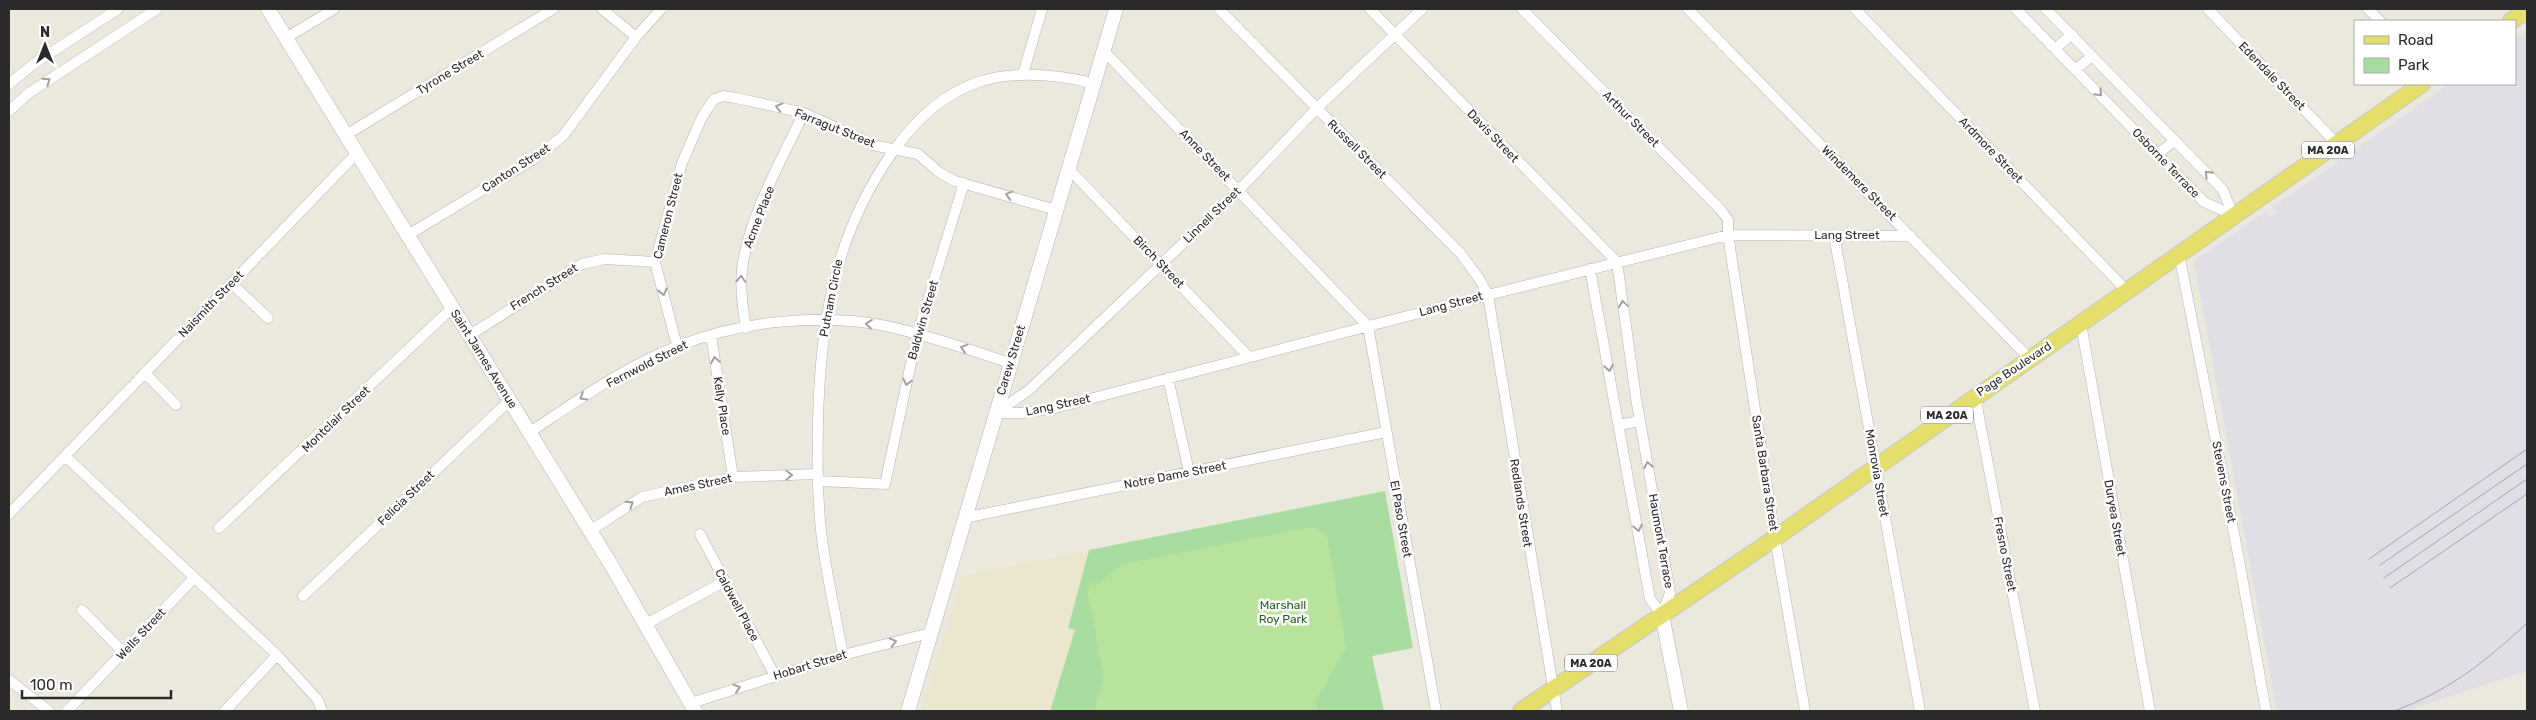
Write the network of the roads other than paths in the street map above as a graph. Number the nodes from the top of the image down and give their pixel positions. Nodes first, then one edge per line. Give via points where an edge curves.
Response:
1 (118, 9) edge
2 (157, 9) edge
3 (268, 9) edge
4 (334, 9) edge
5 (554, 9) edge
6 (602, 9) edge
7 (661, 9) edge
8 (1042, 9) edge
9 (1116, 9) edge
10 (1219, 9) edge
11 (1370, 9) edge
12 (1422, 9) edge
13 (1522, 9) edge
14 (1688, 9) edge
15 (1855, 9) edge
16 (2016, 9) edge
17 (2046, 9) edge
18 (2208, 9) edge
19 (2368, 9) edge
20 (2527, 10) edge
21 (2379, 20) edge
22 (2513, 20) edge
23 (2072, 34) junction
24 (1395, 35) junction
25 (636, 37) junction
26 (286, 38) junction
27 (2055, 49) junction
28 (1103, 50) junction
29 (2092, 56) junction
30 (2076, 70) junction
31 (1023, 74) junction
32 (1093, 83) junction
33 (9, 84) edge
34 (2421, 85) edge
35 (1316, 109) junction
36 (9, 110) edge
37 (804, 113) junction
38 (346, 135) junction
39 (2175, 140) junction
40 (2337, 144) junction
41 (689, 145) joint
42 (895, 148) junction
43 (357, 152) junction
44 (2158, 154) junction
45 (1068, 168) junction
46 (964, 183) junction
47 (1238, 190) junction
48 (1056, 210) junction
49 (2233, 215) junction
50 (1728, 235) junction
51 (1834, 235) junction
52 (408, 236) junction
53 (1911, 236) junction
54 (2179, 254) junction
55 (655, 262) junction
56 (1617, 262) junction
57 (1160, 264) junction
58 (1590, 269) junction
59 (231, 283) junction
60 (2127, 291) junction
61 (1488, 295) junction
62 (453, 307) junction
63 (268, 318) dead end
64 (825, 320) junction
65 (2081, 324) junction
66 (1368, 326) junction
67 (746, 328) junction
68 (470, 335) junction
69 (711, 335) junction
70 (917, 335) junction
71 (677, 346) junction
72 (1249, 357) junction
73 (2029, 358) junction
74 (1010, 363) junction
75 (145, 373) junction
76 (1168, 378) junction
77 (1975, 396) junction
78 (510, 400) junction
79 (176, 405) dead end
80 (996, 413) junction
81 (1640, 421) junction
82 (1619, 426) junction
83 (530, 432) junction
84 (1386, 432) junction
85 (65, 456) junction
86 (890, 459) joint
87 (1876, 466) junction
88 (1189, 472) junction
89 (733, 477) junction
90 (818, 478) junction
91 (9, 514) edge
92 (964, 518) junction
93 (219, 528) dead end
94 (590, 531) junction
95 (700, 534) dead end
96 (1775, 538) junction
97 (194, 578) junction
98 (725, 581) junction
99 (303, 596) dead end
100 (82, 610) dead end
101 (1662, 615) junction
102 (646, 624) junction
103 (930, 633) junction
104 (123, 652) junction
105 (277, 655) junction
106 (842, 655) junction
107 (775, 676) junction
108 (9, 680) edge
109 (1553, 689) junction
110 (693, 707) edge
111 (49, 711) edge
112 (67, 711) edge
113 (225, 711) edge
114 (322, 711) edge
115 (908, 711) edge
116 (1436, 711) edge
117 (1521, 711) edge
118 (1556, 711) edge
119 (1681, 711) edge
120 (1805, 711) edge
121 (1920, 711) edge
122 (2034, 711) edge
123 (2150, 711) edge
124 (2266, 711) edge

1 - 33 street via 35,63
36 -> 2 street
3 - 26 street, Saint James Avenue
4 - 26 street
5 - 38 street, Tyrone Street
6 - 25 street
7 - 25 street, Canton Street
8 - 31 street
9 - 28 street, Carew Street
10 - 35 street, Russell Street
11 - 24 street, Davis Street
12 - 24 street, Linnell Street
13 - 50 street, Arthur Street via 1721,210 1728,220
14 - 53 street, Windemere Street
15 - 60 street, Ardmore Street
16 - 27 street, Osborne Terrace
17 - 23 street, Osborne Terrace
18 - 40 street, Edendale Street
19 - 21 street
20 - 22 main road
23 - 27 street
23 - 29 street, Osborne Terrace
24 - 35 street, Linnell Street
24 - 56 street, Davis Street
25 - 52 street, Canton Street via 563,136 532,160
26 - 38 street, Saint James Avenue
27 - 30 street, Osborne Terrace
28 - 32 street, Carew Street
28 - 47 street, Anne Street
29 - 30 street
29 - 39 street, Osborne Terrace
30 -> 44 street, Osborne Terrace
31 - 32 street, Putnam Circle via 1060,76
31 - 42 street, Putnam Circle via 990,79 951,94 916,121
32 - 45 street, Carew Street
34 - 40 main road, Page Boulevard / MA 20A
35 - 47 street, Linnell Street
35 - 61 street, Russell Street via 1461,254
37 -> 41 street, Farragut Street via 724,96 714,99
37 - 42 street, Farragut Street via 877,146
67 -> 37 street, Acme Place via 741,288 746,248 769,188
38 - 43 street, Saint James Avenue
39 - 44 street
49 -> 39 street, Osborne Terrace via 2223,190
40 - 49 main road, Page Boulevard / MA 20A
41 - 55 street, Cameron Street
42 - 46 street, Farragut Street via 918,154 947,178
42 - 64 street, Putnam Circle via 852,221 834,276
43 - 52 street, Saint James Avenue
43 - 59 street, Naismith Street
44 - 49 street, Osborne Terrace via 2204,202
45 - 48 street, Carew Street
45 - 57 street, Birch Street
48 -> 46 street, Farragut Street
46 - 70 street, Baldwin Street
47 - 57 street, Linnell Street
47 - 66 street, Anne Street
48 - 74 street, Carew Street
49 - 54 main road, Page Boulevard / MA 20A
50 - 51 street, Lang Street
50 - 56 street, Lang Street
50 - 96 street, Santa Barbara Street
51 - 53 street, Lang Street
51 - 87 street, Monrovia Street
52 - 62 street, Saint James Avenue
53 - 73 street, Windemere Street
54 - 60 main road, Page Boulevard / MA 20A
54 - 124 street, Stevens Street
55 - 68 street, French Street via 605,259 582,264
55 -> 71 street, Cameron Street
56 - 58 street, Lang Street
81 -> 56 street, Haumont Terrace
57 - 72 street, Birch Street
57 - 80 street, Linnell Street via 1030,390
58 - 61 street, Lang Street
58 -> 82 street, Haumont Terrace
59 - 63 street
59 - 75 street, Naismith Street
60 - 65 main road, Page Boulevard / MA 20A
61 - 66 street, Lang Street
61 - 109 street, Redlands Street
62 - 68 street, Saint James Avenue
62 - 93 street, Montclair Street
64 - 67 street, Fernwold Street via 775,322
70 -> 64 street, Fernwold Street via 885,326
64 - 90 street, Putnam Circle via 819,382
65 - 73 main road, Page Boulevard / MA 20A
65 - 123 street, Duryea Street
66 - 72 street, Lang Street
66 - 84 street, El Paso Street
67 - 69 street, Fernwold Street
68 - 78 street, Saint James Avenue
69 - 71 street, Fernwold Street
89 -> 69 street, Kelly Place
74 -> 70 street, Fernwold Street
70 -> 86 street, Baldwin Street
71 -> 83 street, Fernwold Street via 582,398
72 - 76 street, Lang Street
73 - 77 main road, Page Boulevard / MA 20A
74 - 80 street, Carew Street
75 - 79 street
75 - 85 street, Naismith Street
76 - 80 street, Lang Street via 1055,408
76 - 88 street
77 - 87 main road, Page Boulevard / MA 20A
77 - 122 street, Fresno Street
78 - 83 street, Saint James Avenue
78 - 99 street, Felicia Street
80 - 92 street, Carew Street
81 - 82 street
101 -> 81 street, Haumont Terrace via 1670,593
82 -> 101 street, Haumont Terrace via 1650,599
83 - 94 street, Saint James Avenue
84 - 88 street, Notre Dame Street
84 - 116 street, El Paso Street
85 - 91 street, Naismith Street
85 - 97 street
86 - 90 street, Ames Street via 885,484
87 - 96 main road, Page Boulevard / MA 20A
87 - 121 street, Monrovia Street
88 - 92 street, Notre Dame Street
89 -> 90 street, Ames Street
94 -> 89 street, Ames Street via 640,497
90 - 106 street, Putnam Circle via 822,539
92 - 103 street, Carew Street
94 - 102 street, Saint James Avenue
95 - 98 street, Caldwell Place
96 - 101 main road, Page Boulevard / MA 20A
96 - 120 street, Santa Barbara Street
97 - 104 street, Wells Street
97 - 105 street
98 - 102 street
98 - 107 street, Caldwell Place
100 - 104 street
101 - 109 main road, MA 20A
101 - 119 street
102 - 110 street, Saint James Avenue
106 -> 103 street, Hobart Street
103 - 115 street, Carew Street
104 - 112 street, Wells Street
105 - 113 street
105 - 114 street via 318,700
106 - 107 street, Hobart Street
110 -> 107 street, Hobart Street
108 - 111 street
109 - 117 main road, MA 20A
109 - 118 street, Redlands Street

